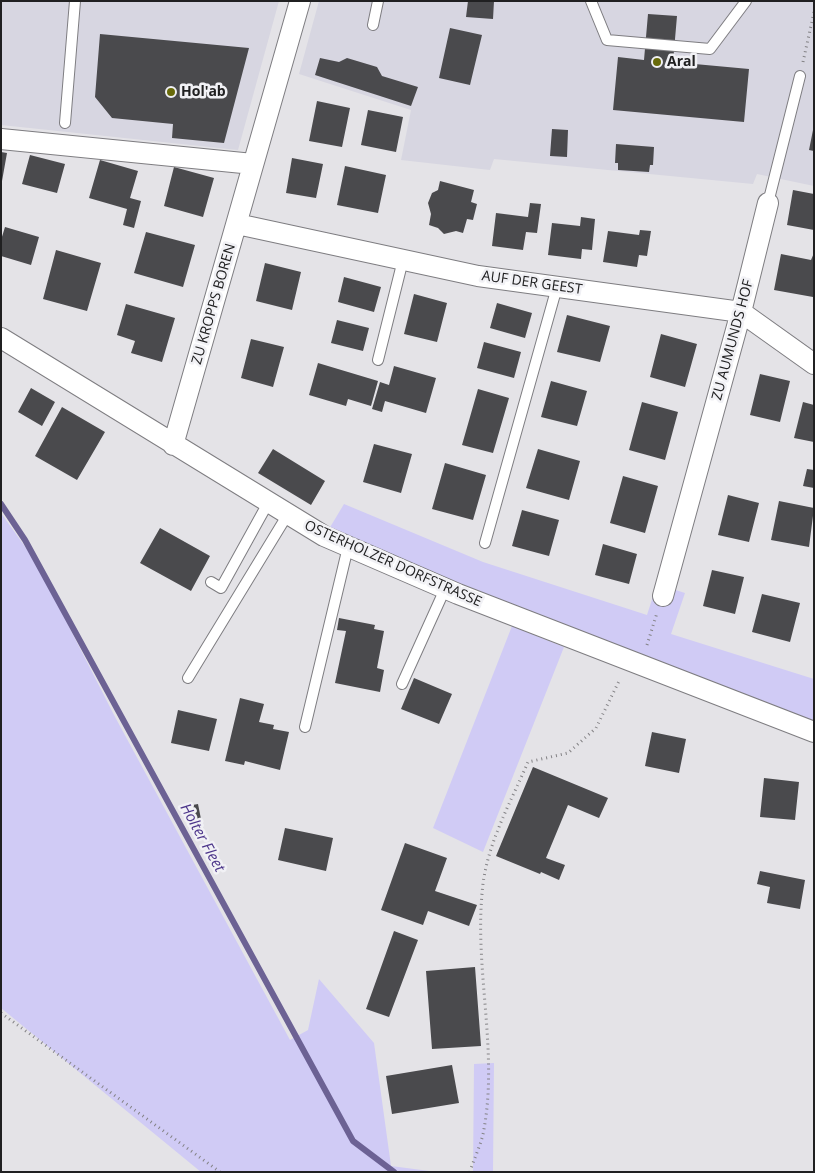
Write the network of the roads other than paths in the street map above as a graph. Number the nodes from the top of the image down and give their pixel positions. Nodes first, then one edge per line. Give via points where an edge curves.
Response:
1 (76, 1) edge
2 (300, 1) edge
3 (378, 1) edge
4 (591, 1) edge
5 (746, 1) edge
6 (373, 25) dead end
7 (800, 76) road end
8 (64, 123) dead end
9 (1, 138) edge
10 (253, 164) junction
11 (768, 203) joint
12 (237, 224) junction
13 (403, 260) junction
14 (557, 287) junction
15 (742, 312) junction
16 (1, 338) edge
17 (378, 360) dead end
18 (814, 364) edge
19 (173, 444) junction
20 (268, 503) junction
21 (288, 514) junction
22 (484, 543) dead end
23 (348, 547) junction
24 (211, 582) dead end
25 (445, 589) junction
26 (663, 596) road end
27 (188, 678) dead end
28 (402, 684) dead end
29 (305, 727) dead end
30 (814, 732) edge

1 - 8 lane
2 - 10 street, ZU KROPPS BOREN
3 - 6 lane
4 - 5 lane via 607,40 710,49
7 - 11 lane, ZU AUMUNDS HOF
9 - 10 street
10 - 12 street, ZU KROPPS BOREN
11 - 15 street, ZU AUMUNDS HOF
12 - 13 street, AUF DER GEEST
12 - 19 street, ZU KROPPS BOREN
13 - 14 street, AUF DER GEEST via 478,276
13 - 17 lane
14 - 15 street, AUF DER GEEST
14 - 22 lane
15 - 18 street, AUF DER GEEST
15 - 26 street, ZU AUMUNDS HOF
16 - 19 street, OSTERHOLZER DORFSTRASSE
19 - 20 street, OSTERHOLZER DORFSTRASSE
20 - 21 street, OSTERHOLZER DORFSTRASSE
20 - 24 lane via 221,588
21 - 23 street, OSTERHOLZER DORFSTRASSE
21 - 27 lane
23 - 25 street, OSTERHOLZER DORFSTRASSE
23 - 29 lane
25 - 28 lane
25 - 30 street, OSTERHOLZER DORFSTRASSE

